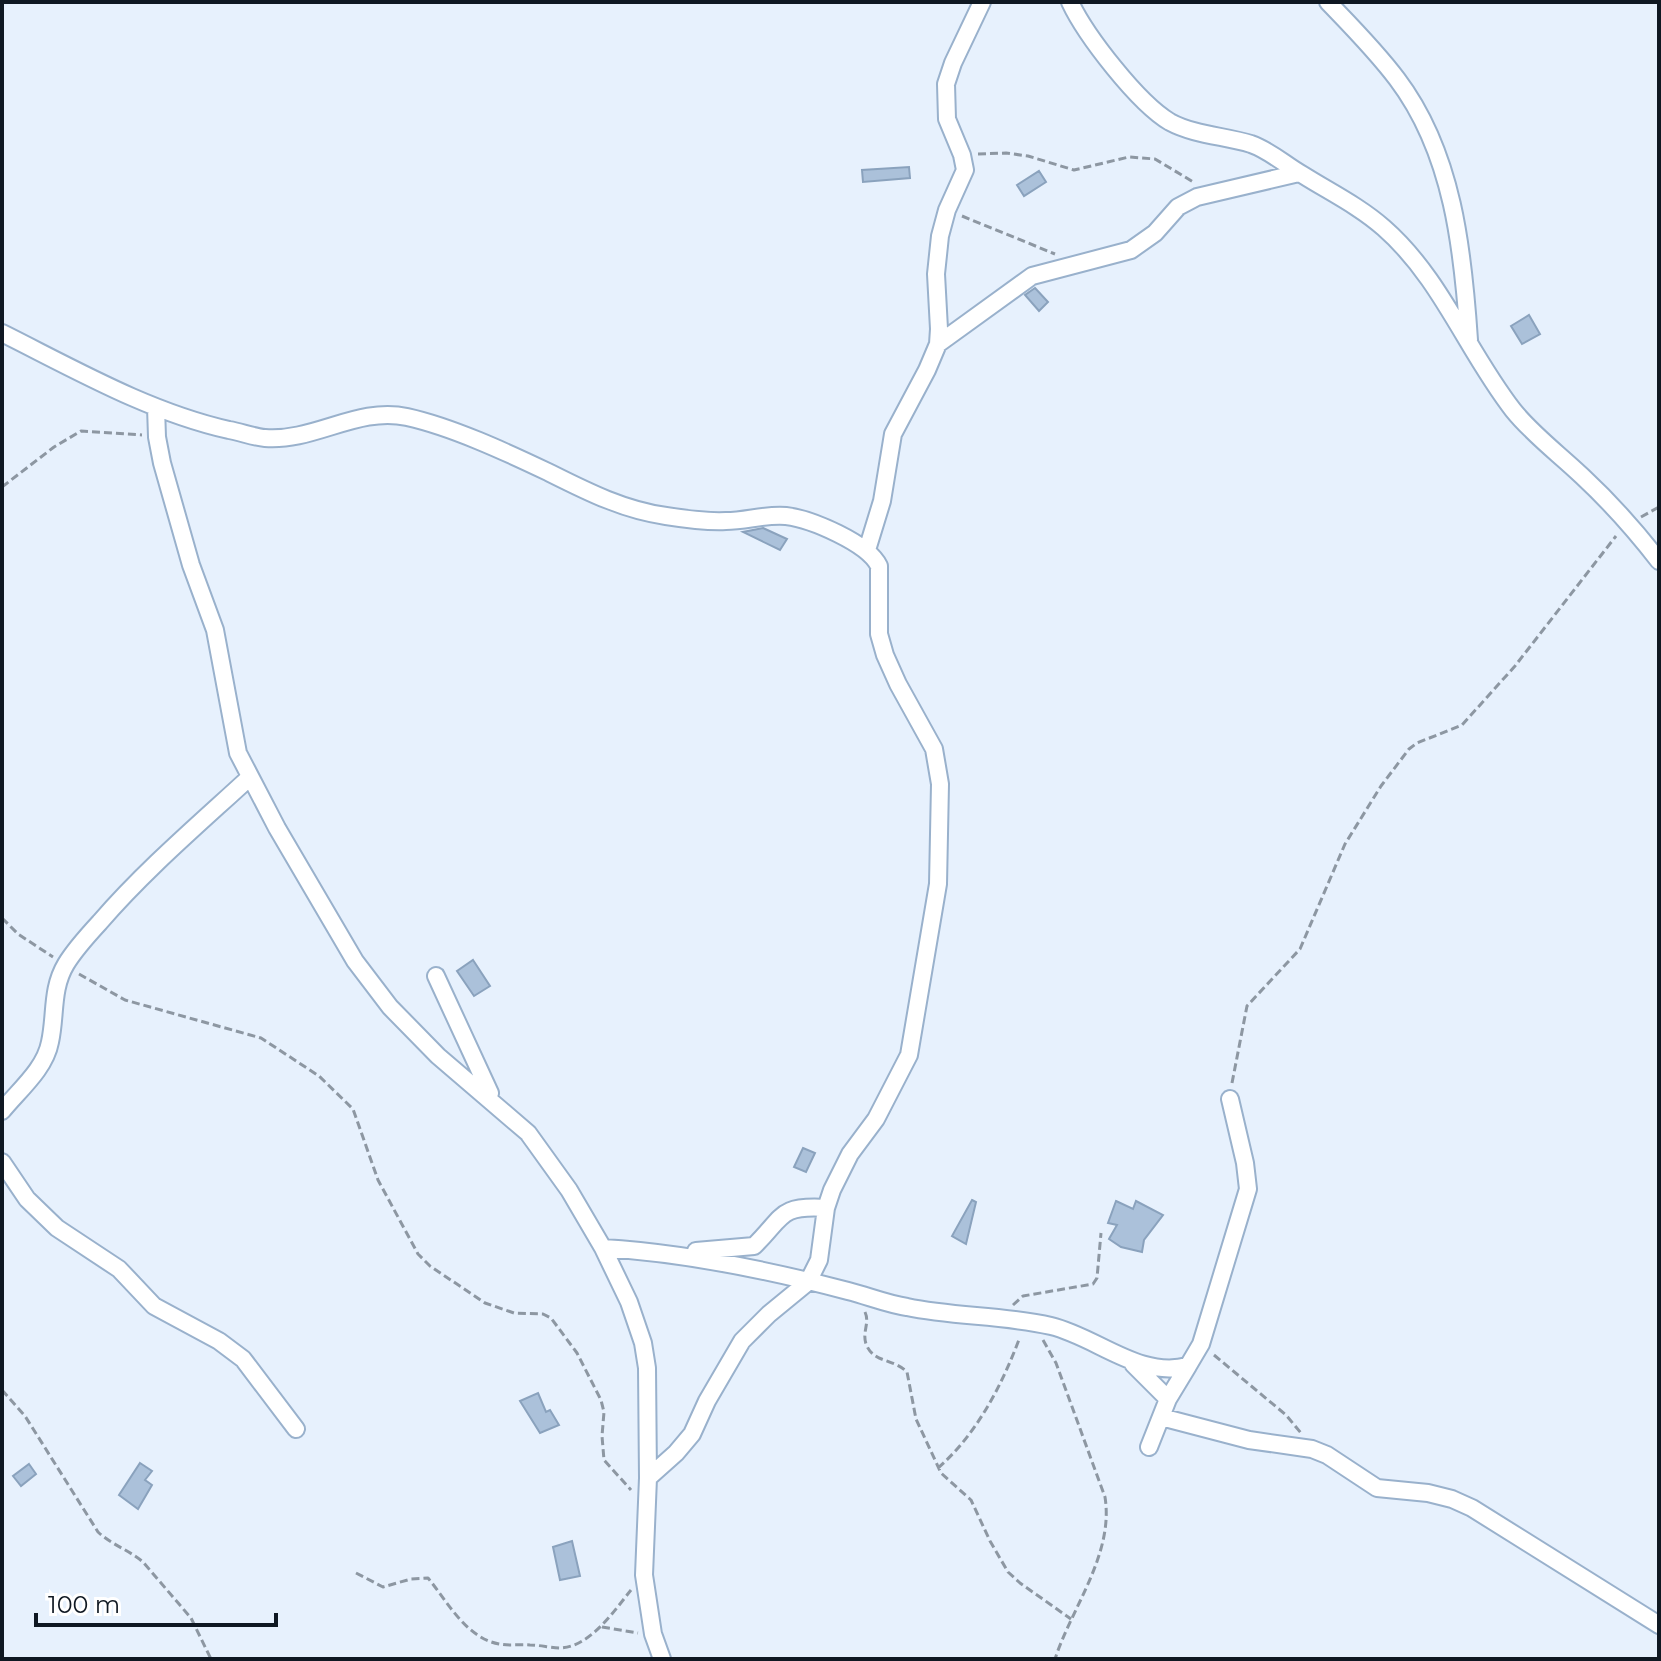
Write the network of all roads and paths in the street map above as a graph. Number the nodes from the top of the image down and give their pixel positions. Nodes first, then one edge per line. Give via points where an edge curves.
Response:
1 (982, 2) edge
2 (1070, 2) edge
3 (1328, 2) edge
4 (962, 155) junction
5 (1299, 173) junction
6 (1208, 193) junction
7 (947, 210) junction
8 (1073, 265) junction
9 (2, 333) edge
10 (1469, 342) junction
11 (938, 344) junction
12 (156, 407) junction
13 (157, 437) junction
14 (2, 487) edge
15 (1659, 507) edge
16 (1629, 523) junction
17 (867, 550) junction
18 (1659, 561) edge
19 (250, 777) junction
20 (2, 918) edge
21 (65, 965) junction
22 (436, 976) dead end
23 (1230, 1099) joint
24 (494, 1102) junction
25 (2, 1111) edge
26 (2, 1162) edge
27 (826, 1208) junction
28 (1101, 1233) dead end
29 (603, 1248) junction
30 (666, 1252) junction
31 (808, 1282) junction
32 (847, 1291) junction
33 (1004, 1318) junction
34 (1029, 1323) junction
35 (1201, 1344) junction
36 (1125, 1359) junction
37 (1188, 1366) junction
38 (2, 1390) edge
39 (1168, 1399) junction
40 (1161, 1417) junction
41 (296, 1429) dead end
42 (1149, 1447) dead end
43 (1312, 1449) junction
44 (938, 1468) junction
45 (648, 1478) junction
46 (647, 1507) junction
47 (356, 1573) dead end
48 (644, 1575) junction
49 (1071, 1619) junction
50 (1659, 1625) edge
51 (600, 1627) junction
52 (653, 1634) junction
53 (211, 1659) edge
54 (662, 1659) edge
55 (1055, 1659) edge

1 - 4 street via 946,84 947,119
2 - 5 street via 1103,53 1159,115 1173,124 1253,144
3 - 10 street via 1398,80 1438,155 1453,210
4 - 6 path via 1006,153 1074,170 1129,157 1155,159
4 - 7 street via 965,170
5 - 6 street
5 - 10 street via 1364,211 1406,249
6 - 8 street via 1178,207 1131,250
7 - 8 path
7 - 11 street via 937,265
8 - 11 street via 1032,276
9 - 12 street
10 - 16 street via 1527,427
11 - 17 street via 893,434
12 - 13 street
12 - 17 street via 265,438 292,437 380,414 407,417 477,441 624,506 714,521 785,516
13 - 14 path via 81,431
13 - 19 street via 191,565 215,630 238,753
15 - 16 path
16 - 18 street
16 - 23 path via 1462,725 1409,749 1381,786 1345,844 1300,949 1247,1006
17 - 27 street via 879,566 879,634 885,655 938,762 939,869 909,1055 876,1119 850,1154
19 - 21 street via 123,896
19 - 24 street via 355,961 415,1035
20 - 21 path
21 - 25 street via 43,1061
21 - 46 path via 125,1000 261,1038 331,1087 353,1109 378,1180 418,1254 485,1303 551,1318 601,1400 604,1460
22 - 24 street
23 - 35 street via 1248,1189
24 - 29 street via 528,1133
26 - 41 street via 27,1199 57,1228 119,1269 154,1306 243,1359
27 - 30 street via 794,1207 754,1246 744,1249
27 - 31 street via 819,1260
28 - 33 path via 1093,1284 1023,1296
29 - 30 street
29 - 45 street via 638,1324 646,1356
30 - 31 street
31 - 32 street
31 - 45 street via 742,1341 692,1434
32 - 33 street via 905,1307
32 - 44 path via 866,1314 865,1338 873,1354 907,1372 916,1419
33 - 34 street
34 - 36 street via 1079,1335
34 - 44 path via 976,1427
34 - 49 path via 1056,1363 1108,1514 1090,1581
35 - 37 street
35 - 43 path via 1286,1415
36 - 37 street
36 - 39 street
37 - 39 street
38 - 53 path via 25,1416 98,1532 143,1562 191,1618
39 - 40 street
40 - 42 street
40 - 43 street via 1249,1440
43 - 50 street via 1377,1488 1428,1493 1472,1508
44 - 49 path via 971,1500 1008,1572
45 - 46 street
46 - 48 street
47 - 51 path via 383,1587 428,1578 443,1601 477,1633 503,1645 564,1648
48 - 51 path
48 - 52 street
49 - 55 path
51 - 52 path
52 - 54 street

